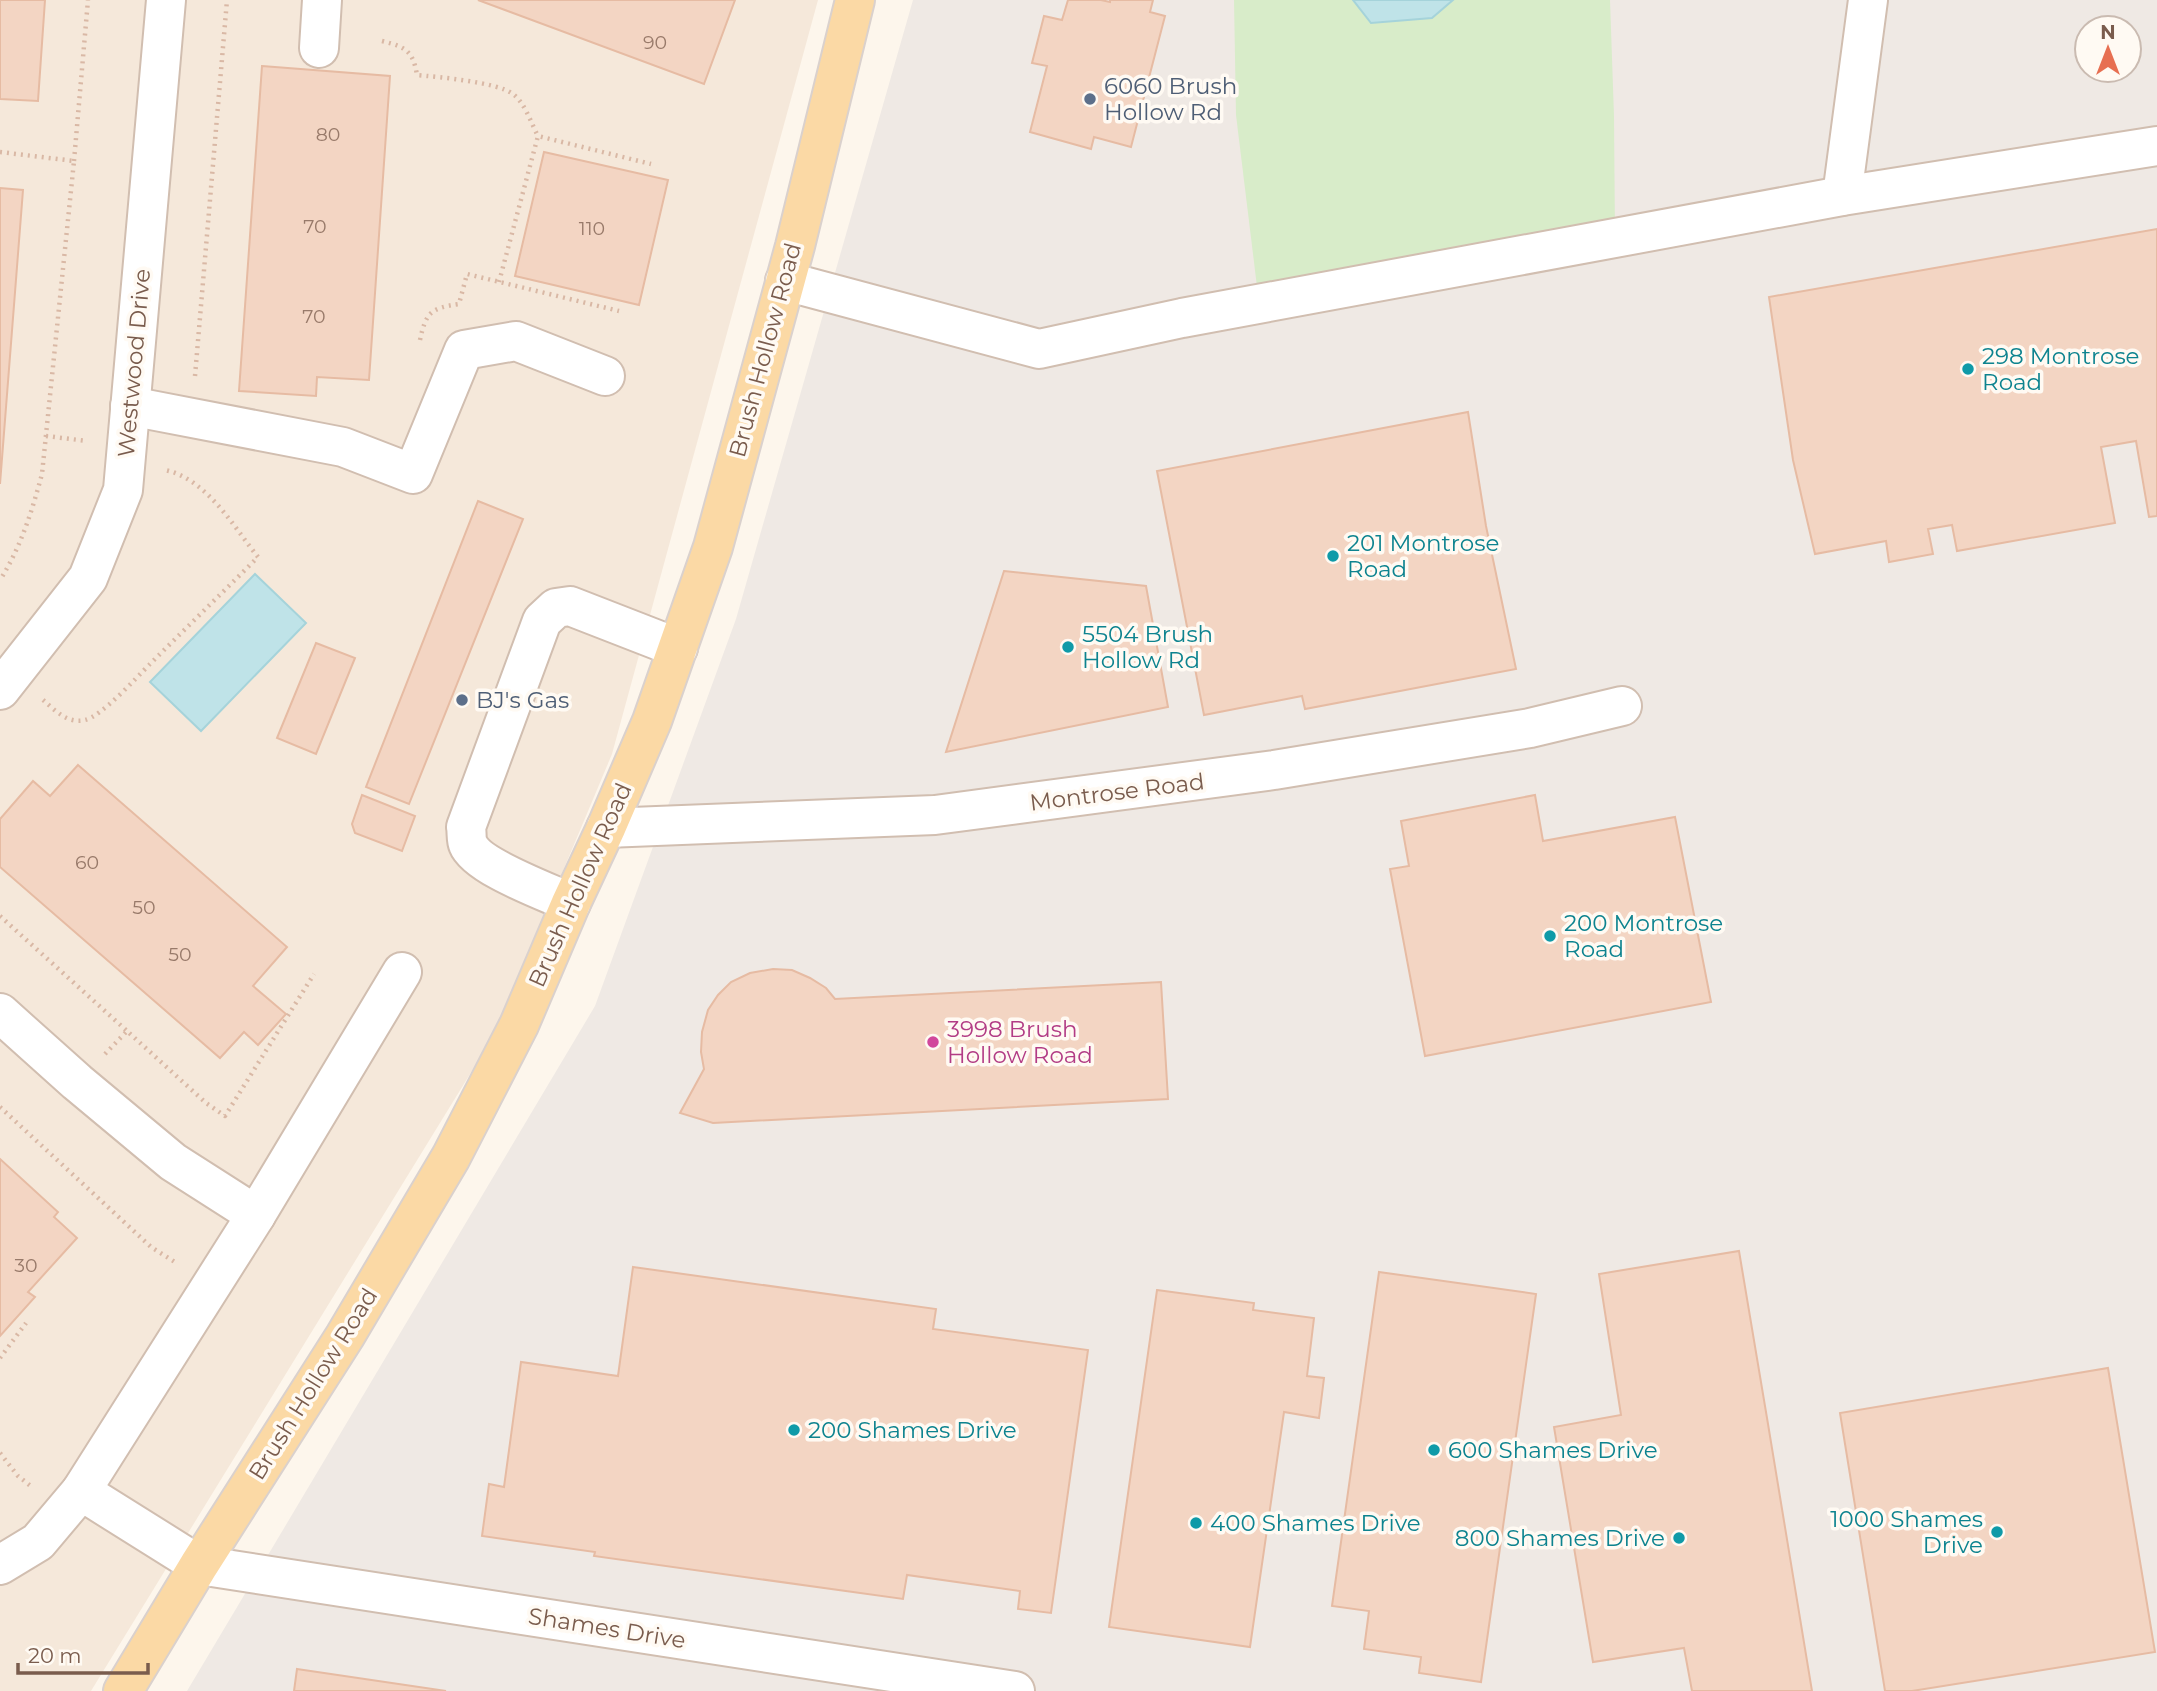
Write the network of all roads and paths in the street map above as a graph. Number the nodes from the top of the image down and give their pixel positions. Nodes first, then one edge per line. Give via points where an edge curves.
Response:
1 (88, 0) edge
2 (166, 0) edge
3 (227, 0) edge
4 (322, 0) edge
5 (855, 0) edge
6 (1868, 0) edge
7 (382, 41) dead end
8 (319, 48) dead end
9 (538, 136) junction
10 (2157, 146) edge
11 (0, 152) edge
12 (74, 161) junction
13 (651, 164) dead end
14 (1842, 196) junction
15 (785, 281) junction
16 (499, 282) junction
17 (619, 311) dead end
18 (420, 341) dead end
19 (605, 376) dead end
20 (194, 386) dead end
21 (130, 407) junction
22 (126, 461) junction
23 (0, 580) edge
24 (678, 648) junction
25 (6, 682) edge
26 (1622, 706) dead end
27 (606, 828) junction
28 (571, 902) junction
29 (0, 916) edge
30 (402, 972) dead end
31 (314, 974) dead end
32 (0, 1013) edge
33 (127, 1031) junction
34 (77, 1082) junction
35 (0, 1107) edge
36 (256, 1215) junction
37 (212, 1284) junction
38 (26, 1323) dead end
39 (0, 1358) edge
40 (81, 1491) junction
41 (0, 1565) edge
42 (199, 1565) junction
43 (124, 1691) edge
44 (1015, 1691) edge

1 - 12 path
2 - 21 street, Westwood Drive
3 - 20 path
4 - 8 street
5 - 15 main road, Brush Hollow Road
6 - 14 street
7 - 9 path via 406,49 417,75 453,78 512,93
9 - 13 path
9 - 16 path
10 - 14 street
11 - 12 path
12 - 23 path via 42,474 32,514
14 - 15 street via 1182,318 1039,349
15 - 24 main road, Brush Hollow Road via 713,547
16 - 17 path
16 - 18 path via 467,274 459,304 437,307 428,315
19 - 21 street via 516,341 464,350 413,474 343,447
21 - 22 street, Westwood Drive
22 - 25 street, Westwood Drive via 123,490 88,578
22 - 25 path via 177,472 205,491 258,557 91,718 61,716
24 - 27 main road, Brush Hollow Road
24 - 28 street via 570,607 556,608 542,621 466,827 468,844 482,860
26 - 27 street, Montrose Road via 1530,728 1274,770 935,815
27 - 28 main road, Brush Hollow Road
28 - 42 main road, Brush Hollow Road via 519,1025 451,1157 345,1336
29 - 33 path
30 - 36 street
31 - 33 path via 225,1116
32 - 34 street
33 - 34 path
34 - 36 street via 173,1162
35 - 37 path via 151,1247
36 - 37 street
37 - 40 street
38 - 39 path
40 - 41 street via 38,1542
40 - 42 street
42 - 43 main road, Brush Hollow Road
42 - 44 street, Shames Drive

